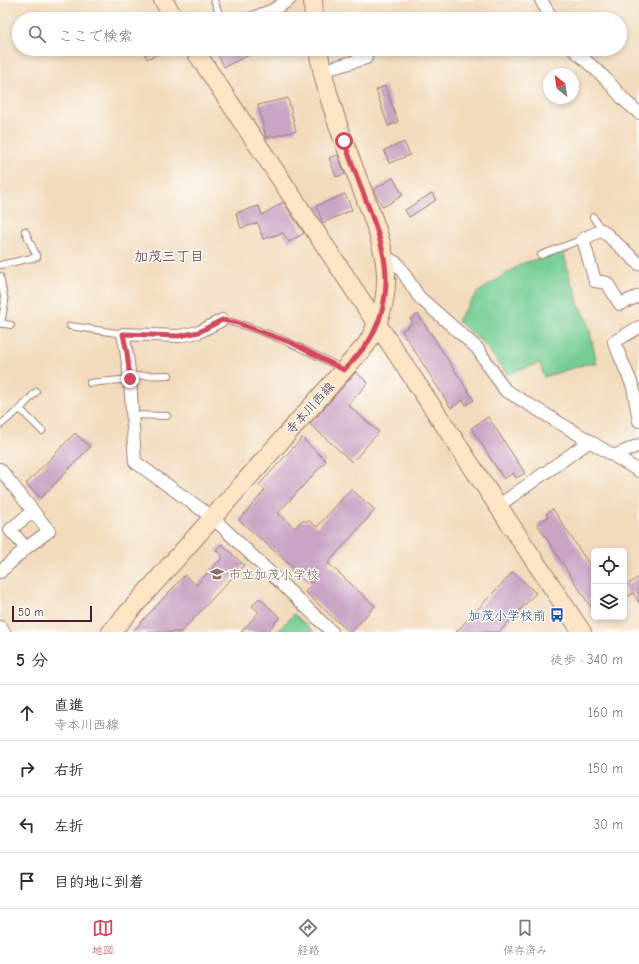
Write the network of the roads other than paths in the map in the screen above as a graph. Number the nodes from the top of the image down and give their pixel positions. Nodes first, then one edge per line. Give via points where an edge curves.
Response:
1 (163, 0) edge
2 (214, 0) edge
3 (289, 0) edge
4 (313, 0) edge
5 (541, 0) edge
6 (171, 12) edge
7 (218, 12) edge
8 (268, 12) edge
9 (314, 12) edge
10 (548, 12) edge
11 (199, 56) edge
12 (319, 56) edge
13 (365, 56) edge
14 (581, 56) edge
15 (322, 71) junction
16 (639, 113) edge
17 (593, 217) dead end
18 (602, 230) junction
19 (25, 231) dead end
20 (583, 239) junction
21 (541, 255) dead end
22 (385, 257) junction
23 (639, 264) edge
24 (0, 265) edge
25 (0, 276) edge
26 (2, 292) edge
27 (639, 296) edge
28 (222, 320) joint
29 (378, 323) junction
30 (1, 324) edge
31 (11, 325) dead end
32 (70, 326) dead end
33 (639, 327) edge
34 (123, 334) junction
35 (344, 370) junction
36 (169, 375) dead end
37 (130, 377) junction
38 (90, 382) dead end
39 (636, 384) edge
40 (36, 392) dead end
41 (20, 409) junction
42 (132, 415) junction
43 (167, 416) dead end
44 (639, 421) edge
45 (0, 425) edge
46 (42, 431) dead end
47 (590, 441) junction
48 (639, 445) edge
49 (614, 456) junction
50 (0, 469) edge
51 (639, 471) edge
52 (498, 506) junction
53 (33, 511) junction
54 (212, 517) junction
55 (26, 548) junction
56 (0, 572) edge
57 (0, 628) edge
58 (115, 630) edge
59 (4, 632) edge
60 (332, 632) edge
61 (582, 632) edge

1 - 6 street
2 - 7 lane
3 - 8 street
4 - 9 street
5 - 10 street
11 - 29 street
12 - 15 street, 寺本川西線
13 - 15 street via 366,58
14 - 16 street
15 - 22 street, 寺本川西線
17 - 18 lane
18 - 20 street
18 - 23 street
19 - 24 lane via 37,257
20 - 21 lane
20 - 27 street via 595,281 607,283 620,304
22 - 29 street, 寺本川西線 via 386,296
22 - 47 street via 396,263 419,297 477,348 506,390
25 - 26 lane
26 - 30 lane via 5,302
28 - 34 street via 199,332 179,336
28 - 35 lane via 292,343
29 - 35 street, 寺本川西線 via 366,345
29 - 52 street
30 - 31 lane
32 - 34 lane
33 - 39 street via 614,342
34 - 37 street
35 - 54 street, 寺本川西線
36 - 37 lane
37 - 38 lane
37 - 42 street
39 - 44 street
40 - 41 lane
41 - 45 lane
41 - 46 lane
42 - 43 lane
42 - 54 street via 135,462
47 - 49 street
47 - 52 street
48 - 49 street
49 - 51 street
50 - 53 street
52 - 61 street
53 - 55 street via 10,530
53 - 55 street via 49,531
54 - 58 street, 寺本川西線
54 - 60 street
55 - 56 street
57 - 59 street

